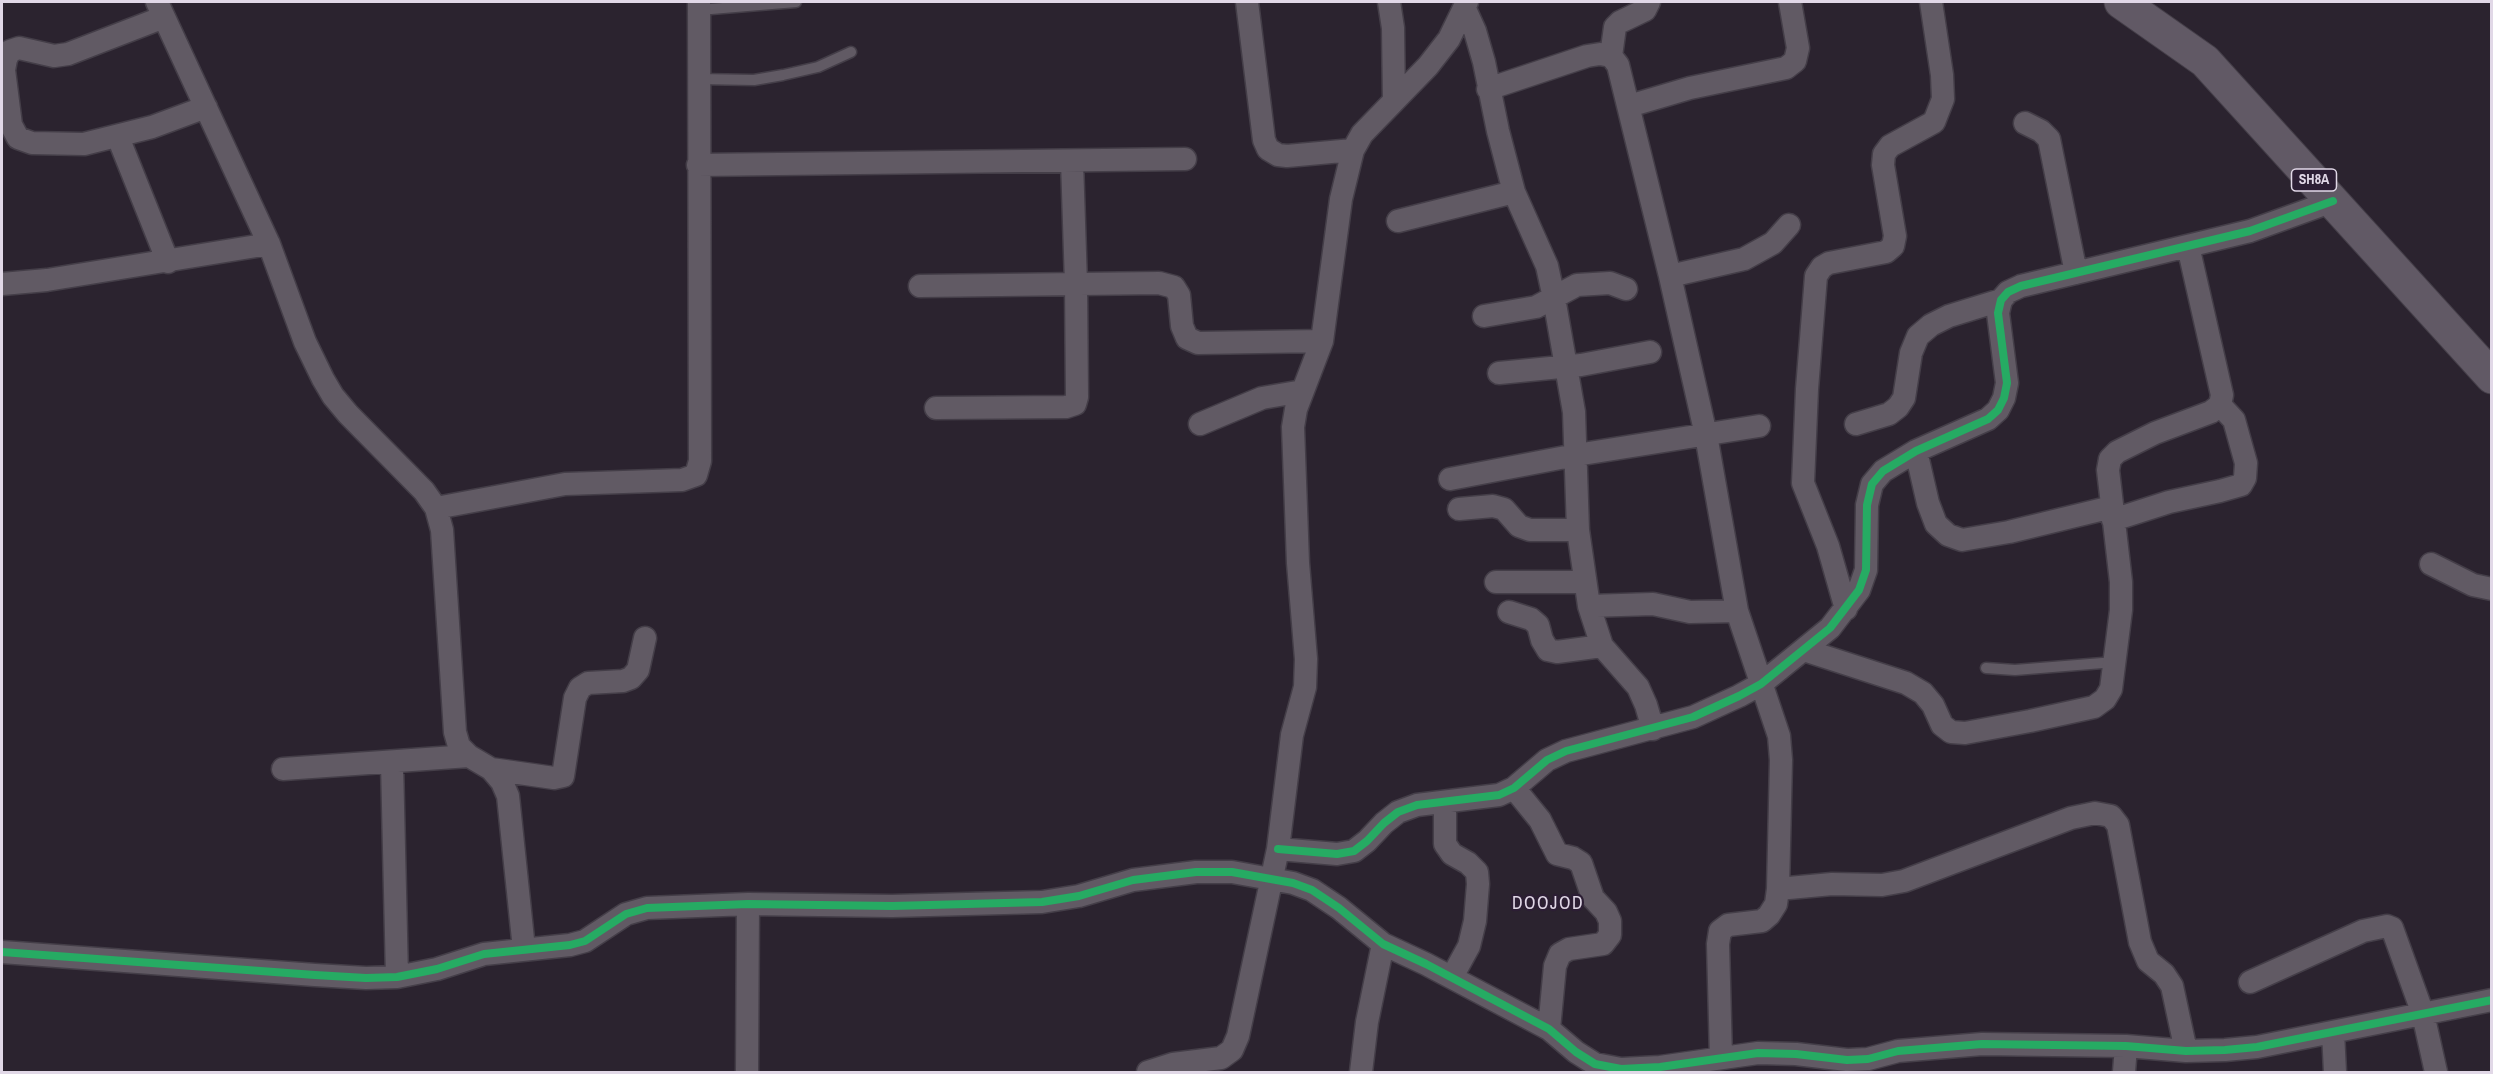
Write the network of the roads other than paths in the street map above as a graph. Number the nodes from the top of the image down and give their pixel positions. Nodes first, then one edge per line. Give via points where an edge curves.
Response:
1 (796, 2) edge
2 (1247, 2) edge
3 (1389, 2) edge
4 (1649, 2) edge
5 (1790, 2) edge
6 (1931, 2) edge
7 (2121, 2) edge
8 (1466, 5) edge
9 (699, 6) edge
10 (160, 9) edge
11 (850, 52) dead end
12 (1611, 57) junction
13 (699, 79) junction
14 (1488, 89) junction
15 (1394, 100) junction
16 (1629, 106) junction
17 (206, 107) junction
18 (2025, 123) dead end
19 (118, 137) junction
20 (1353, 150) junction
21 (1185, 159) dead end
22 (1072, 161) junction
23 (698, 165) junction
24 (1514, 192) junction
25 (2333, 201) junction
26 (1398, 221) dead end
27 (1789, 225) dead end
28 (269, 244) junction
29 (2188, 246) junction
30 (168, 262) junction
31 (2076, 273) junction
32 (1670, 276) junction
33 (2, 284) edge
34 (1076, 284) junction
35 (920, 286) dead end
36 (1626, 290) dead end
37 (1554, 298) junction
38 (2001, 300) junction
39 (1484, 316) dead end
40 (1322, 342) junction
41 (1650, 352) dead end
42 (1568, 367) junction
43 (1499, 373) dead end
44 (2492, 377) edge
45 (1303, 391) junction
46 (2220, 405) junction
47 (936, 408) dead end
48 (1200, 424) dead end
49 (1856, 424) dead end
50 (1759, 426) dead end
51 (1706, 435) junction
52 (1916, 451) junction
53 (1576, 455) junction
54 (1450, 478) dead end
55 (436, 508) junction
56 (1459, 509) dead end
57 (2112, 513) junction
58 (1578, 530) junction
59 (2431, 564) dead end
60 (1497, 582) dead end
61 (1584, 582) junction
62 (2492, 589) edge
63 (1589, 606) junction
64 (1846, 609) junction
65 (1737, 611) junction
66 (1509, 612) dead end
67 (645, 638) dead end
68 (1602, 646) junction
69 (1804, 650) junction
70 (2115, 662) junction
71 (1986, 668) dead end
72 (1761, 684) junction
73 (1653, 729) junction
74 (469, 756) junction
75 (392, 763) junction
76 (283, 769) dead end
77 (491, 769) junction
78 (1514, 788) junction
79 (1445, 802) junction
80 (1278, 849) junction
81 (1272, 879) junction
82 (1778, 889) junction
83 (748, 904) junction
84 (1383, 944) junction
85 (524, 949) junction
86 (2, 952) edge
87 (397, 977) junction
88 (1452, 977) junction
89 (2250, 982) dead end
90 (2492, 1000) edge
91 (2423, 1014) junction
92 (1549, 1029) junction
93 (2333, 1032) junction
94 (2126, 1047) junction
95 (2186, 1051) junction
96 (1721, 1058) junction
97 (1870, 1066) edge
98 (1660, 1070) edge
99 (747, 1072) edge
100 (1149, 1072) edge
101 (1361, 1072) edge
102 (2124, 1072) edge
103 (2335, 1072) edge
104 (2436, 1072) edge

1 - 9 lane
2 - 20 street via 1268,149 1287,156
3 - 15 street
4 - 12 street via 1645,10 1615,27
5 - 16 street via 1798,48 1795,61 1786,68 1690,88
6 - 64 street via 1943,99 1934,122 1890,146 1884,154 1893,246 1886,252 1829,263 1816,276 1803,483 1828,546
7 - 25 main road, SH8A via 2205,61
8 - 14 street
8 - 15 street via 1449,39
9 - 13 street
10 - 17 street
10 - 19 street via 69,54 54,56 19,48 10,51 6,59 11,124 18,138 53,145
11 - 13 lane via 818,67 783,75 754,80
12 - 14 street via 1587,56
12 - 16 street via 1618,65
13 - 23 street
14 - 24 street
15 - 20 street via 1362,134
16 - 32 street
17 - 19 street
17 - 28 street
18 - 31 street via 2049,140
19 - 30 street
20 - 40 street via 1334,236
21 - 22 street
22 - 23 street
22 - 34 street
23 - 55 street via 700,461 696,475 682,480 565,484
24 - 26 street
24 - 37 street via 1547,266
25 - 29 street via 2250,231
25 - 44 main road, SH8A
27 - 32 street via 1773,243 1744,259
28 - 30 street
28 - 55 street via 305,342 333,396
29 - 31 street
29 - 46 street via 2220,382
30 - 33 street
31 - 38 street via 2021,286
32 - 51 street
34 - 35 street
34 - 40 street via 1159,283 1174,287 1187,338 1198,343
34 - 47 street via 1075,404
36 - 37 street via 1610,283 1577,285
37 - 39 street via 1536,307
37 - 42 street
38 - 49 street via 1949,316 1918,336 1911,353 1904,398 1889,414
38 - 52 street via 1998,313 2007,383 1998,410 1988,419
40 - 45 street
41 - 42 street
42 - 43 street
42 - 53 street
45 - 48 street via 1262,399
45 - 80 street via 1293,427 1305,687 1292,735
46 - 57 street via 2155,433 2110,459
46 - 57 street via 2234,420 2246,463 2241,484
50 - 51 street
51 - 53 street
51 - 65 street
52 - 57 street via 1936,524 1948,535 1962,540
52 - 64 street via 1883,471 1872,483 1867,505 1866,570
53 - 54 street
53 - 58 street
55 - 74 street via 442,530 455,732 459,746
56 - 58 street via 1493,506 1504,509 1519,526 1530,530
57 - 70 street via 2121,582
58 - 61 street
59 - 62 street via 2473,585
60 - 61 street
61 - 63 street
63 - 65 street via 1653,604 1690,612
63 - 68 street
64 - 69 street
65 - 72 street
66 - 68 street via 1538,625 1548,650
67 - 77 street via 638,670 631,678 588,683 580,688 575,698 564,776
68 - 73 street via 1638,687
69 - 70 street via 1906,683 1923,693 1942,725 1951,732 1965,733 2094,707 2111,689
69 - 72 street
70 - 71 lane via 2015,670
72 - 73 street via 1693,717
72 - 82 street via 1779,744
73 - 78 street via 1566,751 1547,760
74 - 75 street
74 - 77 street
75 - 76 street
75 - 87 street
77 - 85 street via 508,796
78 - 79 street via 1499,795
78 - 92 street via 1539,820 1557,854 1581,863 1593,898 1610,921 1610,935 1604,944 1560,954 1555,966
79 - 80 street via 1398,812 1354,851 1337,854
79 - 88 street via 1445,844 1476,872 1478,884 1469,946
80 - 81 street
81 - 83 street via 1232,872 1196,872 1133,880 1042,902
81 - 84 street via 1312,890
81 - 100 street via 1232,1050 1221,1058 1173,1064
82 - 95 street via 1904,881 2071,818 2095,813 2111,816 2118,825 2140,942 2148,962 2172,986
82 - 96 street via 1776,904 1762,921 1728,925 1720,931
83 - 85 street via 647,908 626,914 585,941
83 - 99 street
84 - 88 street
84 - 101 street
85 - 87 street via 484,954
86 - 87 street via 315,975
88 - 92 street
89 - 91 street via 2363,931 2387,926 2398,939
90 - 91 street
91 - 93 street
91 - 104 street
92 - 98 street via 1595,1064
93 - 95 street via 2257,1047
93 - 103 street
94 - 95 street
94 - 97 street via 1982,1044 1898,1051
94 - 102 street
96 - 97 street via 1758,1053 1796,1054
96 - 98 street

